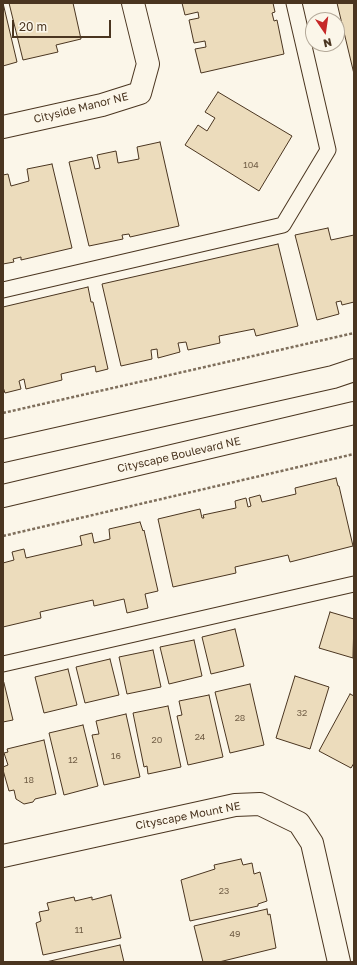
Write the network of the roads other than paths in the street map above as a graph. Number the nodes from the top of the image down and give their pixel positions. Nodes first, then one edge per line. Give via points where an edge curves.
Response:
1 (133, 3) edge
2 (294, 3) edge
3 (3, 127) edge
4 (3, 290) edge
5 (354, 370) edge
6 (354, 413) edge
7 (3, 451) edge
8 (3, 496) edge
9 (354, 584) edge
10 (3, 664) edge
11 (3, 856) edge
12 (339, 962) edge

1 - 3 street, Cityside Manor NE via 148,64 140,93 102,105
2 - 4 lane via 328,150 284,225
5 - 7 street via 333,378
6 - 8 street, Cityscape Boulevard NE
9 - 10 lane
11 - 12 street, Cityscape Mount NE via 235,805 260,804 299,824 312,843

